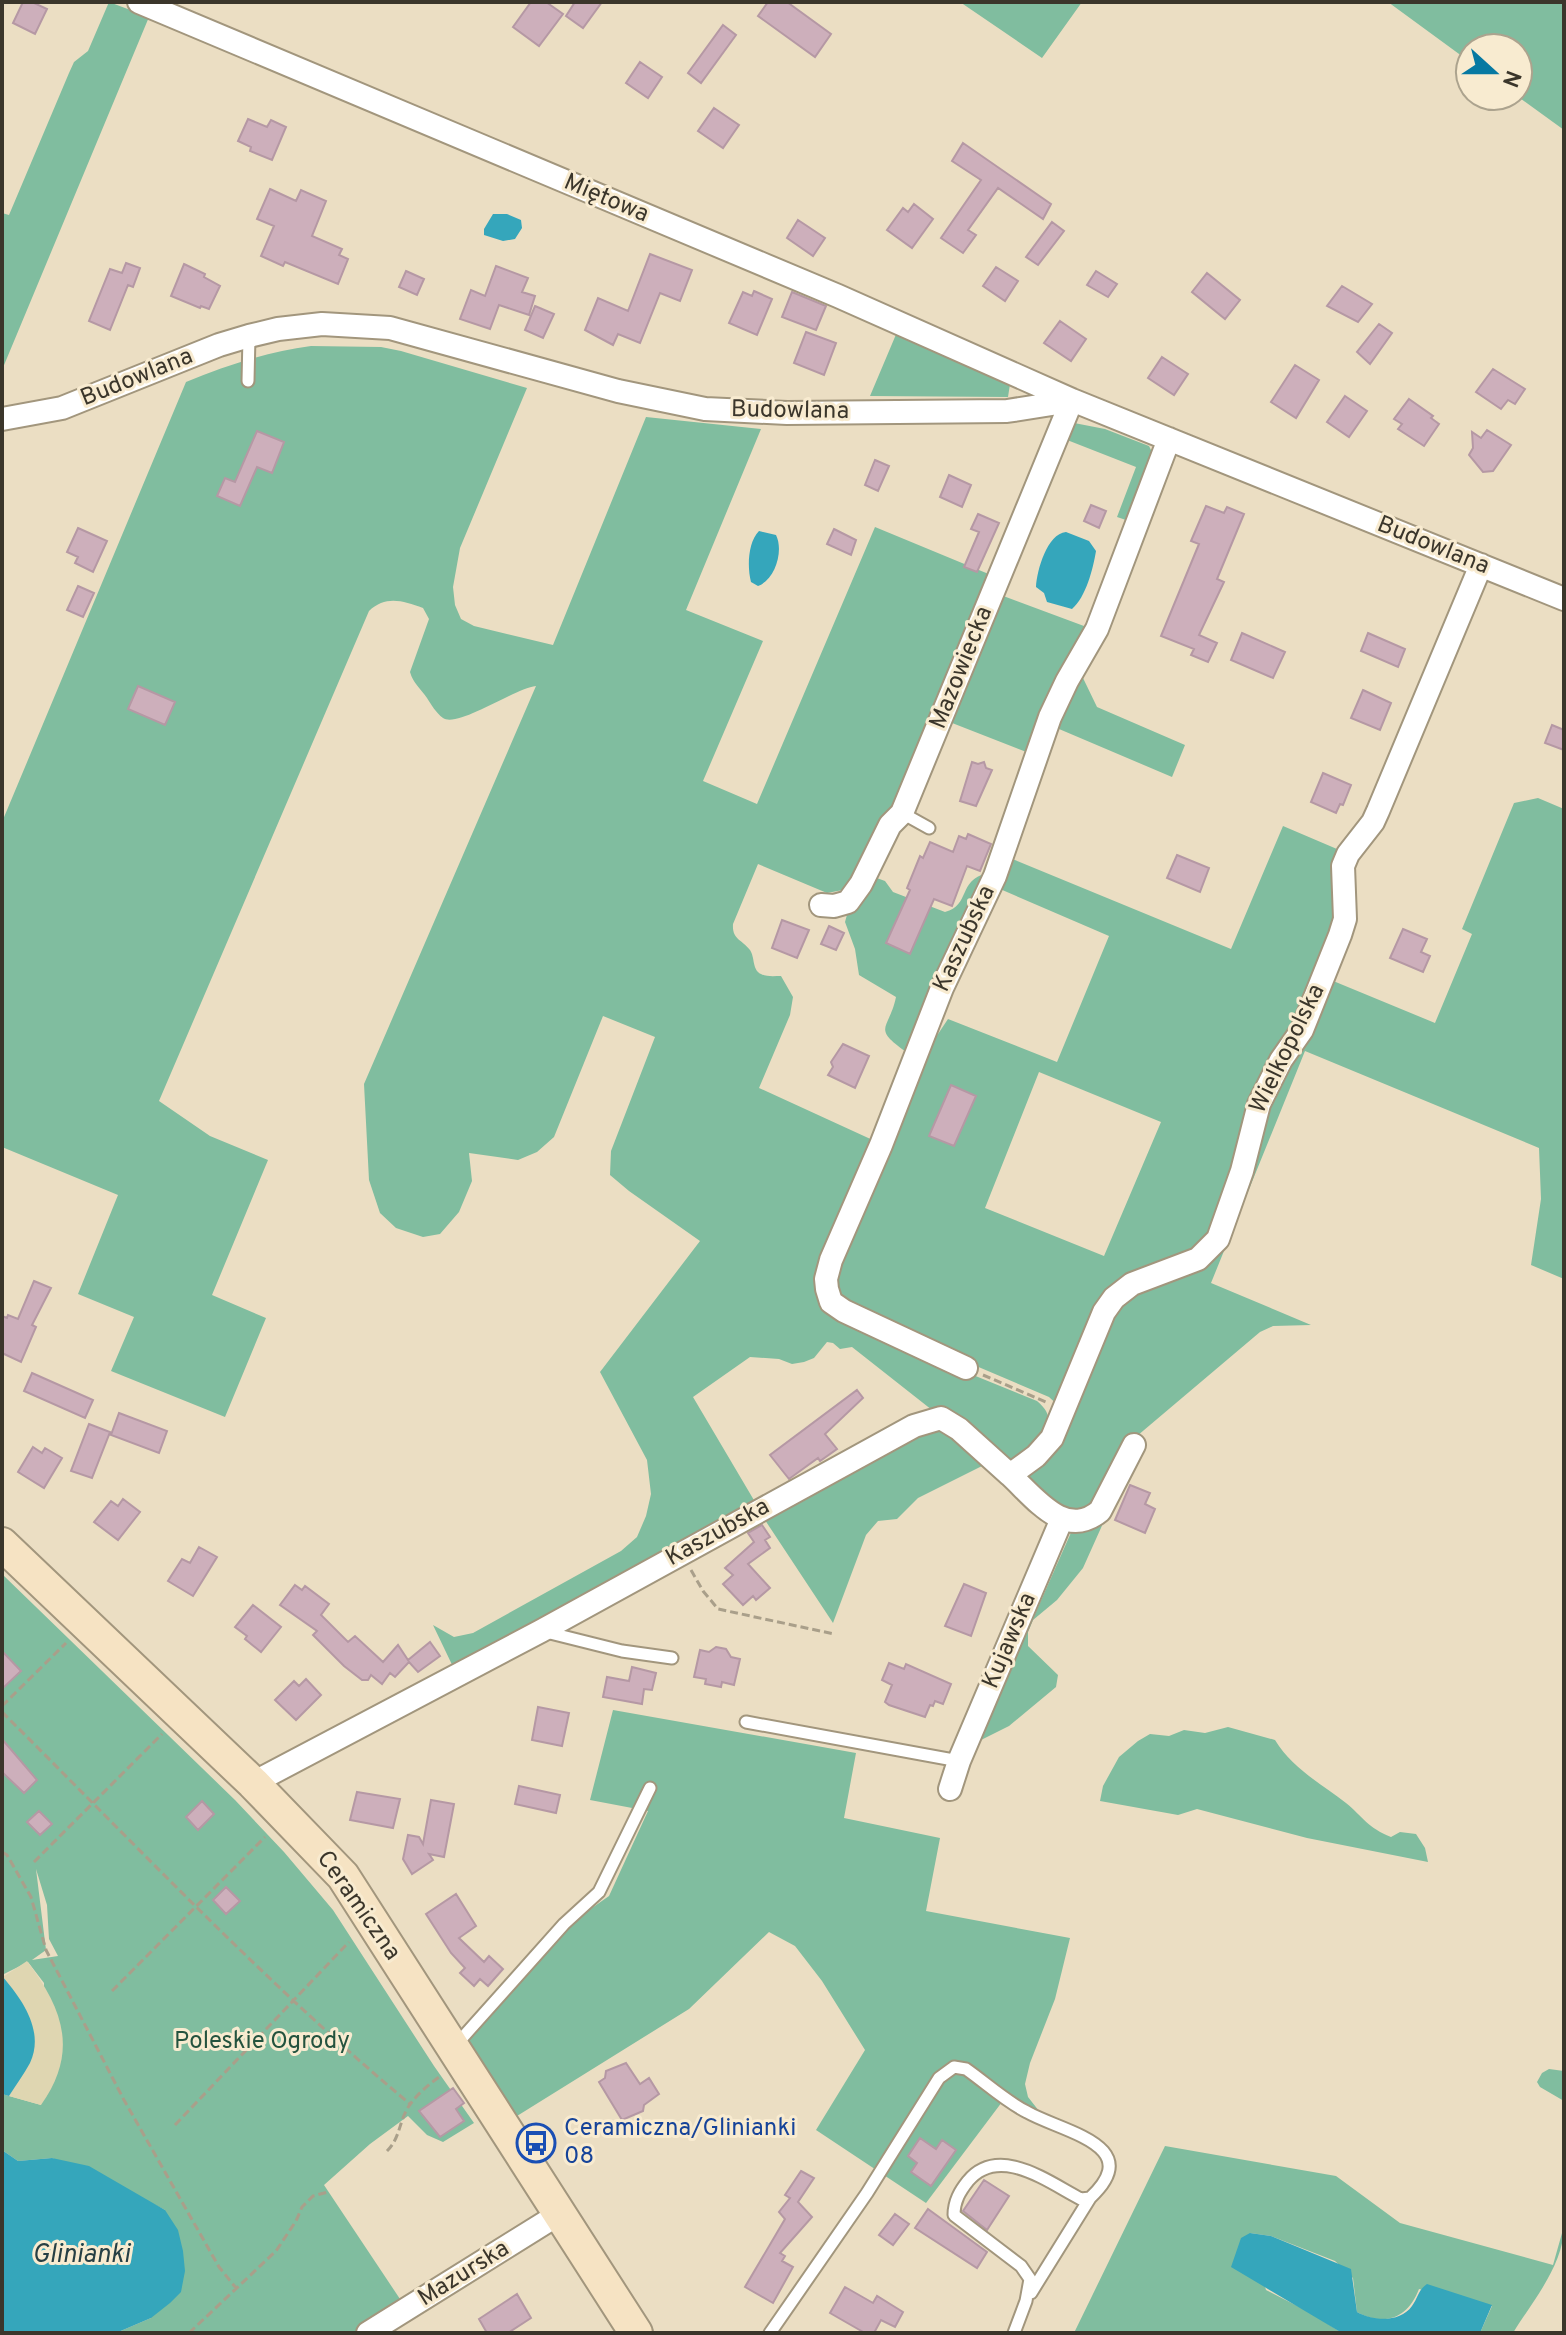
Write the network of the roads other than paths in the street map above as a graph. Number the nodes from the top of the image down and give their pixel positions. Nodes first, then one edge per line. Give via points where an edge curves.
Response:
1 (139, 2) edge
2 (249, 336) junction
3 (248, 381) dead end
4 (1072, 400) junction
5 (2, 419) edge
6 (1169, 439) junction
7 (1481, 565) junction
8 (1564, 599) edge
9 (902, 813) junction
10 (929, 828) dead end
11 (821, 905) dead end
12 (966, 1368) road end
13 (1134, 1445) dead end
14 (1010, 1475) junction
15 (1061, 1521) junction
16 (2, 1544) edge
17 (541, 1631) junction
18 (672, 1658) dead end
19 (746, 1722) dead end
20 (959, 1761) junction
21 (253, 1783) junction
22 (650, 1788) dead end
23 (950, 1789) dead end
24 (449, 2061) junction
25 (1090, 2198) junction
26 (559, 2214) junction
27 (1026, 2301) junction
28 (368, 2333) edge
29 (636, 2333) edge
30 (770, 2333) edge
31 (1014, 2333) edge

1 - 4 street, Miętowa via 837,295
2 - 3 lane
2 - 4 street, Budowlana via 322,324 390,328 618,391 705,409 993,411
2 - 5 street, Budowlana via 62,408
4 - 6 street, Budowlana
4 - 9 street, Mazowiecka
6 - 7 street, Budowlana
6 - 12 street, Kaszubska via 1097,629 1058,698 999,865 935,1006 826,1279 831,1302 844,1311
7 - 8 street, Budowlana
7 - 14 street, Wielkopolska via 1373,822 1343,866 1345,919 1340,935 1302,1030 1259,1104 1218,1239 1198,1259 1142,1278 1114,1298 1052,1438
9 - 10 lane
9 - 11 street, Mazowiecka via 890,825 848,902
13 - 15 street via 1100,1511 1091,1519
14 - 15 street
14 - 17 street, Kaszubska via 941,1418 914,1426
15 - 20 street, Kujawska
16 - 21 street, Ceramiczna
17 - 18 lane
17 - 21 street, Kaszubska
19 - 20 lane
20 - 23 street, Kujawska
21 - 24 street, Ceramiczna via 343,1876
22 - 24 lane via 599,1892 564,1924
24 - 26 street, Ceramiczna
25 - 27 lane
25 - 27 lane via 1081,2199 1008,2164 992,2164 975,2173 962,2189 954,2215 1021,2266 1030,2279
25 - 30 lane via 1110,2173 1104,2151 1025,2112 966,2069 954,2067 939,2078
26 - 28 street, Mazurska
26 - 29 street, Ceramiczna
27 - 31 lane

